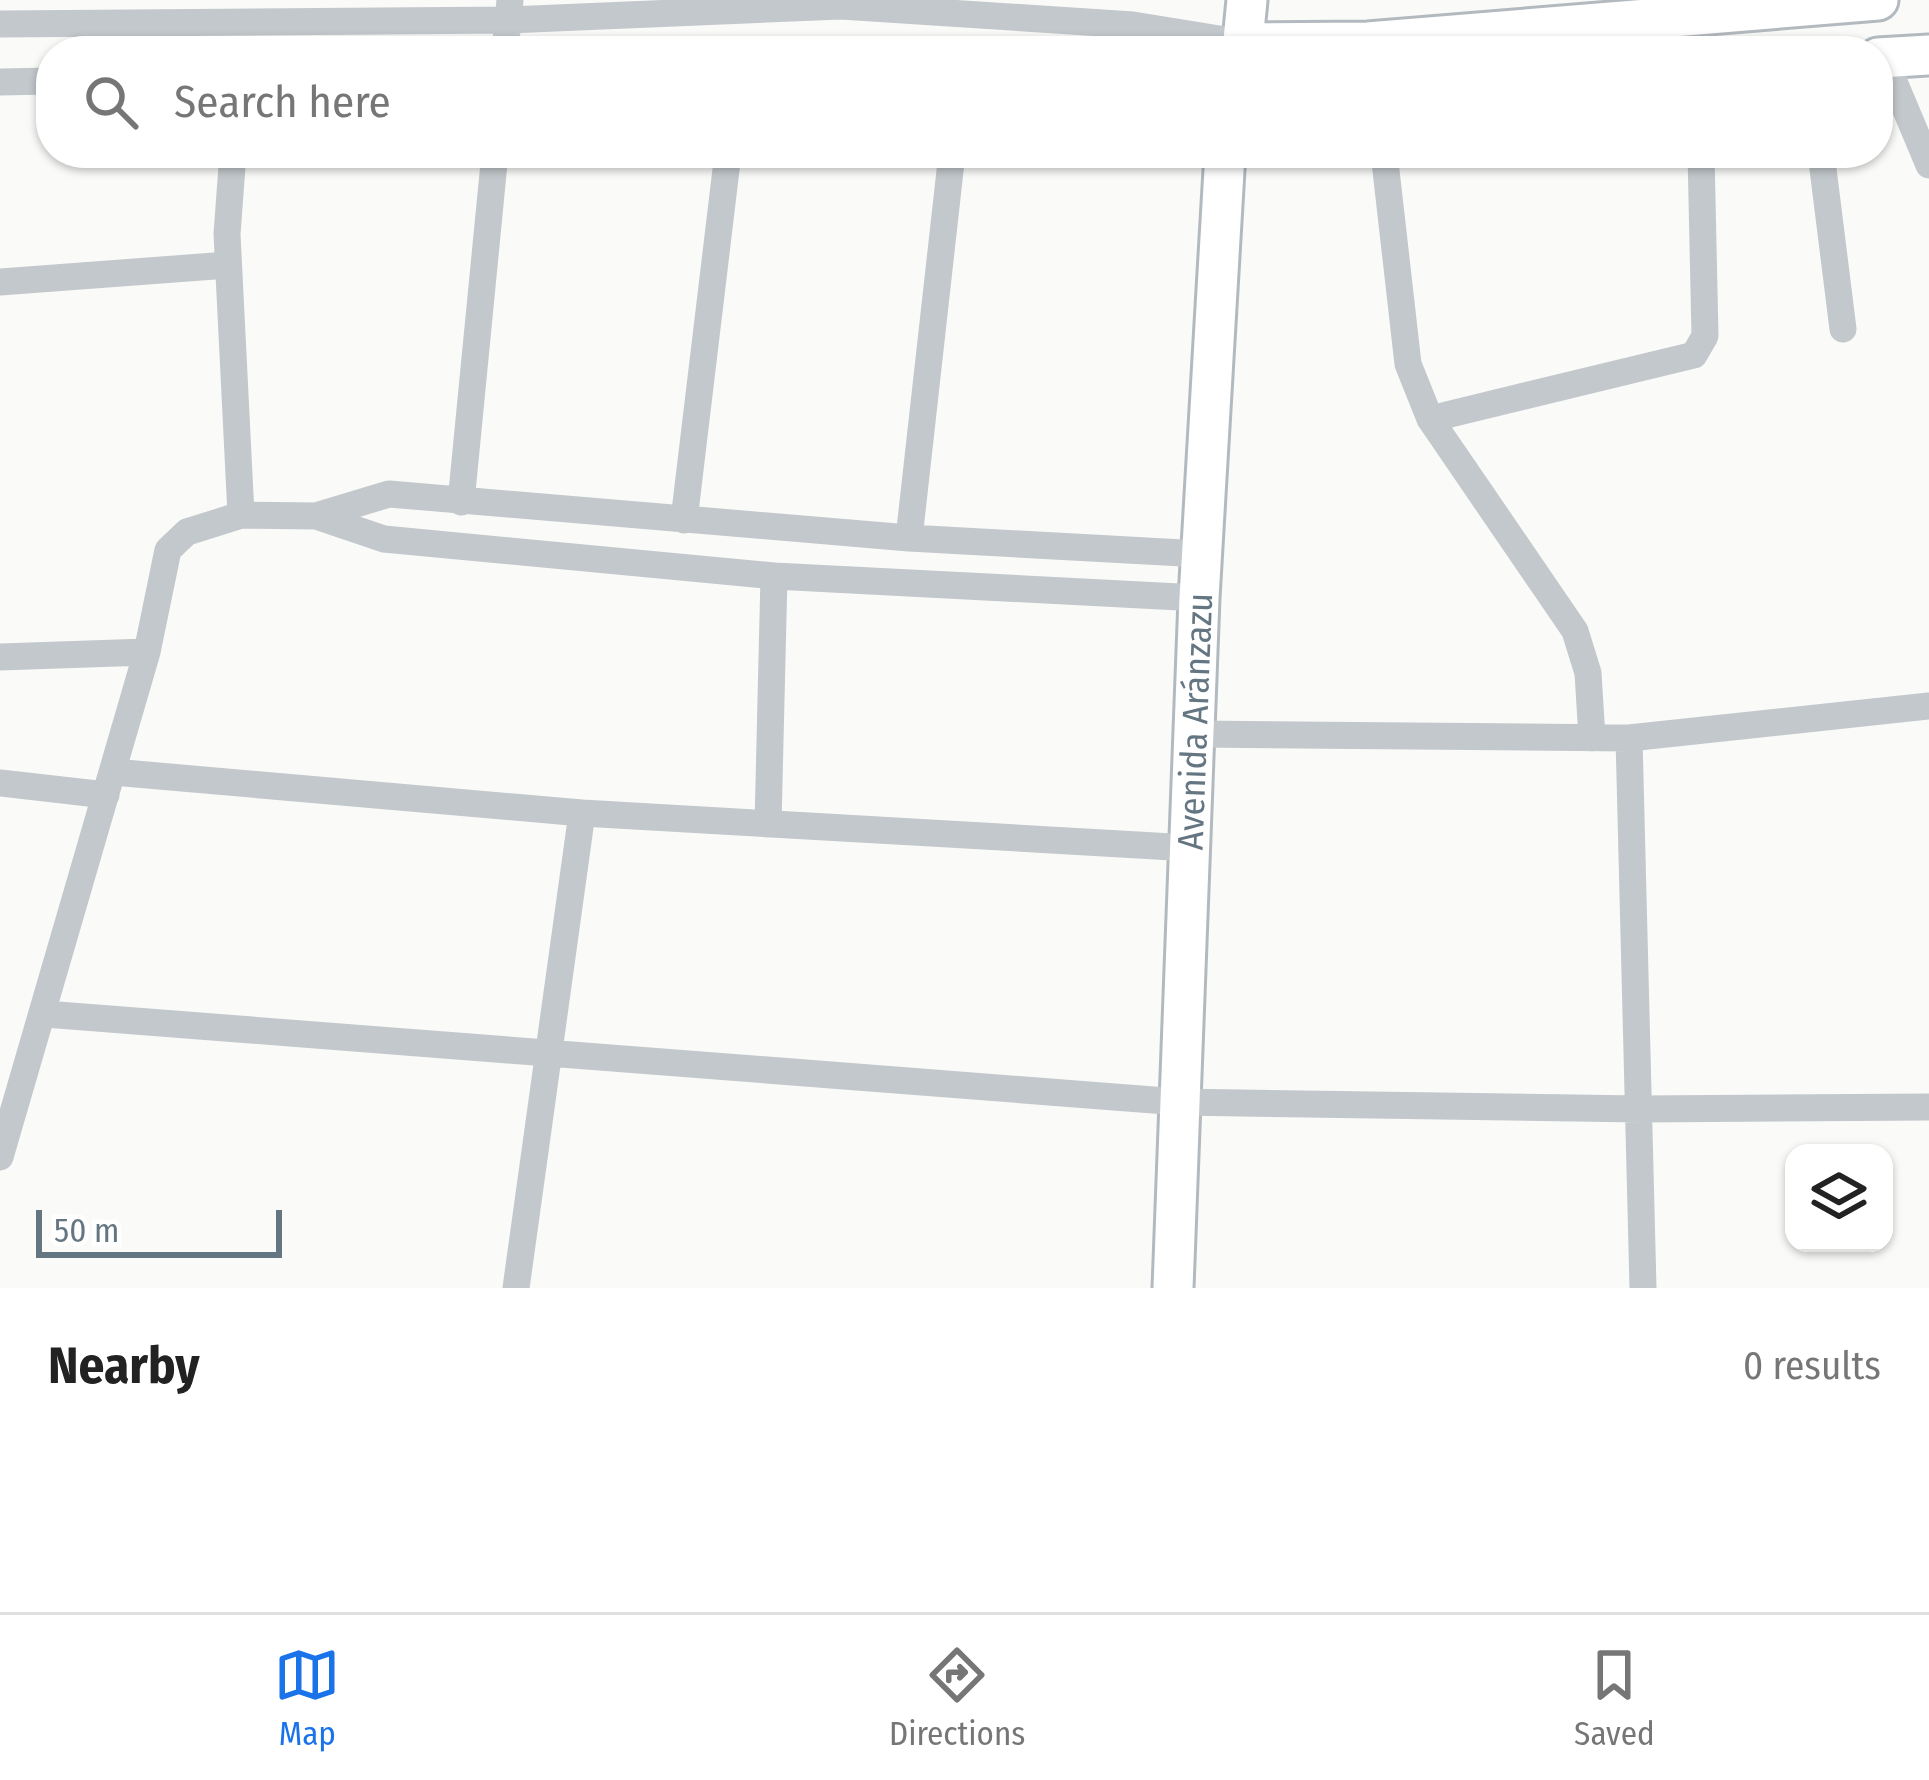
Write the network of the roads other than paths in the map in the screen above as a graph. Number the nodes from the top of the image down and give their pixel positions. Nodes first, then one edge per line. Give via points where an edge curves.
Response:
1 (1247, 0) edge
2 (1878, 0) edge
3 (509, 10) edge
4 (233, 11) edge
5 (0, 23) edge
6 (1188, 36) edge
7 (1244, 36) edge
8 (1441, 36) edge
9 (1929, 55) edge
10 (1893, 57) edge
11 (36, 81) edge
12 (0, 82) edge
13 (1893, 85) edge
14 (1929, 165) edge
15 (232, 168) edge
16 (494, 168) edge
17 (726, 168) edge
18 (950, 168) edge
19 (1224, 168) edge
20 (1386, 168) edge
21 (1701, 168) edge
22 (1823, 168) edge
23 (228, 265) junction
24 (0, 282) edge
25 (1843, 329) dead end
26 (1430, 418) junction
27 (461, 502) junction
28 (241, 515) junction
29 (316, 516) junction
30 (684, 520) junction
31 (814, 531) junction
32 (909, 538) junction
33 (1202, 554) junction
34 (774, 576) junction
35 (809, 577) junction
36 (1199, 598) junction
37 (147, 652) junction
38 (0, 657) edge
39 (1929, 706) edge
40 (1197, 734) junction
41 (1592, 738) junction
42 (1629, 738) junction
43 (0, 783) edge
44 (109, 783) junction
45 (582, 813) junction
46 (768, 824) junction
47 (1190, 848) junction
48 (45, 1013) junction
49 (552, 1054) junction
50 (1179, 1102) junction
51 (1929, 1107) edge
52 (1641, 1109) junction
53 (3, 1140) edge
54 (516, 1288) edge
55 (1173, 1288) edge
56 (1643, 1288) edge

1 - 7 street
2 - 8 street
3 - 4 street
3 - 6 street via 841,6 1133,25
4 - 5 street
9 - 10 street
11 - 12 street
13 - 14 street
15 - 23 street
16 - 27 street
17 - 30 street
18 - 32 street
19 - 33 street, Avenida Aránzazu
20 - 26 street via 1408,364
21 - 26 street via 1705,336 1694,355
22 - 25 street
23 - 24 street
23 - 28 street
26 - 41 street via 1575,631 1588,673
27 - 29 street via 388,494
27 - 30 street
28 - 29 street
28 - 37 street via 187,532 168,550
29 - 34 street via 384,539
30 - 31 street
31 - 32 street
31 - 35 street
32 - 33 street
33 - 36 street, Avenida Aránzazu
34 - 35 street
34 - 46 street
35 - 36 street
36 - 40 street, Avenida Aránzazu
37 - 38 street
37 - 44 street
39 - 42 street
40 - 41 street
40 - 47 street, Avenida Aránzazu
41 - 42 street
42 - 52 street
43 - 44 street
44 - 45 street
44 - 48 street
45 - 46 street
45 - 49 street
46 - 47 street
47 - 50 street, Avenida Aránzazu
48 - 49 street
48 - 53 street
49 - 50 street
49 - 54 street
50 - 52 street
50 - 55 street, Avenida Aránzazu
51 - 52 street
52 - 56 street

